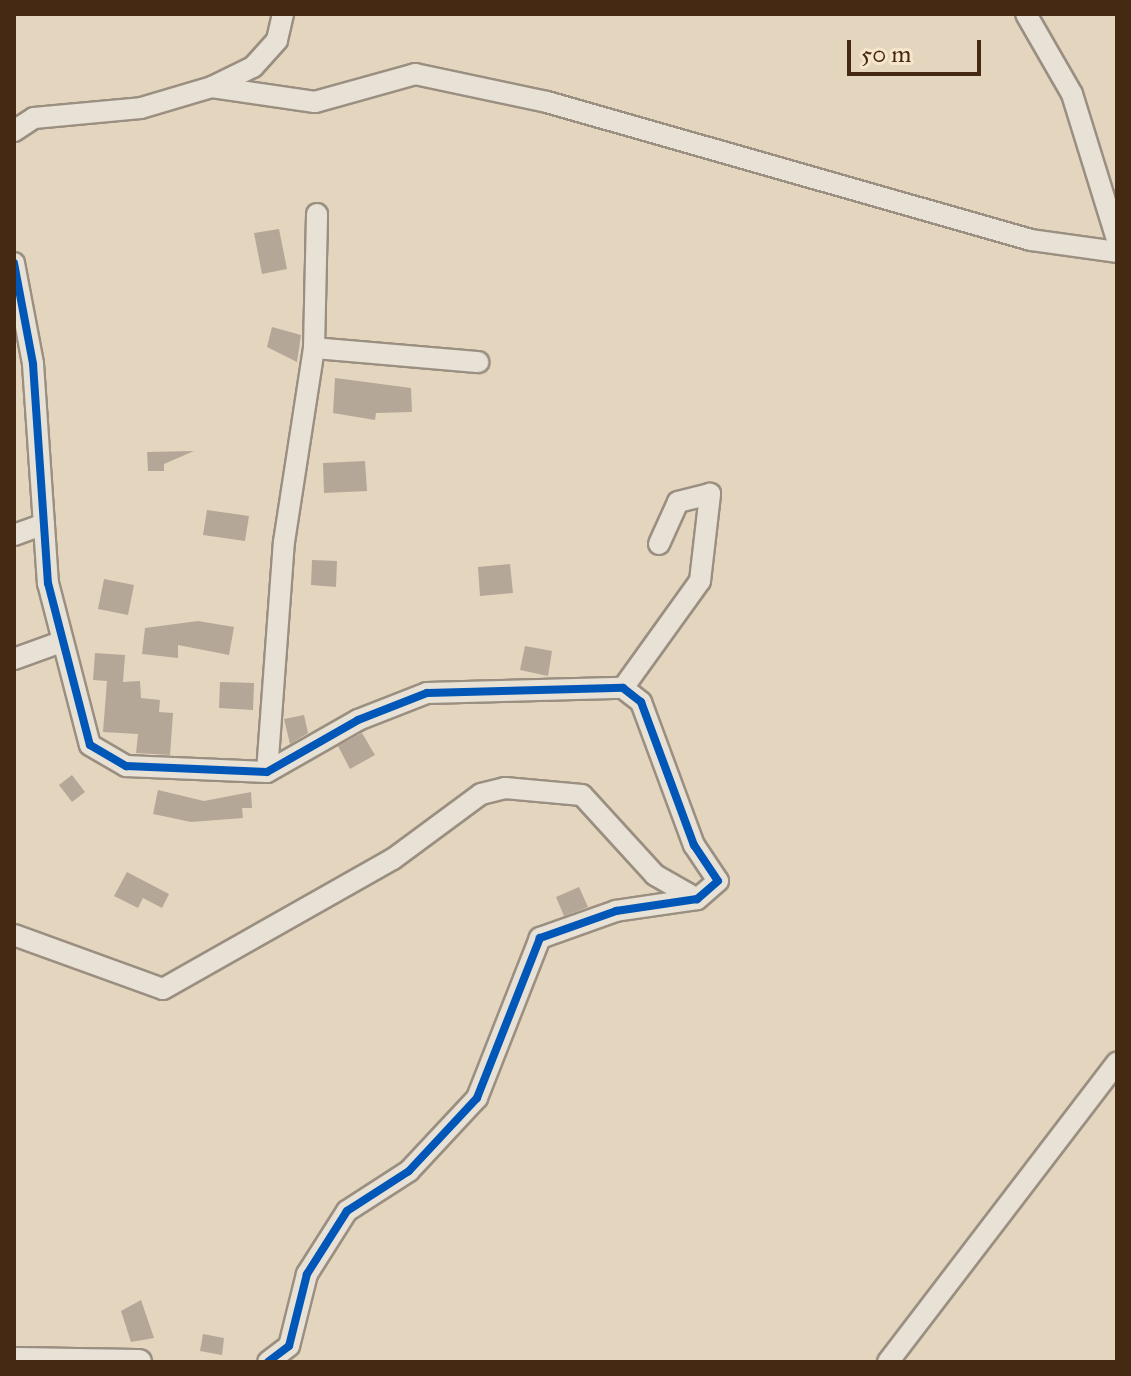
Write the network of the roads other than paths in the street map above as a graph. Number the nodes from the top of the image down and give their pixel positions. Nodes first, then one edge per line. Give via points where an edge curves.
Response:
1 (283, 14) edge
2 (1026, 14) edge
3 (212, 87) junction
4 (14, 131) edge
5 (317, 214) dead end
6 (1117, 239) edge
7 (1117, 252) edge
8 (14, 263) edge
9 (314, 348) junction
10 (478, 362) dead end
11 (44, 524) junction
12 (14, 535) edge
13 (659, 544) dead end
14 (61, 642) junction
15 (14, 659) edge
16 (623, 688) junction
17 (267, 772) junction
18 (697, 899) junction
19 (14, 935) edge
20 (1117, 1062) edge
21 (14, 1360) edge
22 (139, 1362) edge
23 (268, 1362) edge
24 (888, 1362) edge

1 - 3 street via 277,40 253,67
2 - 6 street via 1072,94
3 - 4 street via 141,108 34,118
3 - 7 street via 315,102 415,74 547,102 1031,240
5 - 9 street
8 - 11 street via 33,364
9 - 10 street
9 - 17 street via 284,542
11 - 12 street
11 - 14 street
13 - 16 street via 678,502 710,494 697,557 700,581
14 - 15 street
14 - 17 street via 90,745 126,766
16 - 17 street via 427,693 358,720
16 - 18 street via 641,702 694,845 715,873 714,890
18 - 19 street via 655,875 582,795 505,788 481,794 393,859 163,989
18 - 23 street via 616,911 540,938 477,1098 409,1171 347,1211 307,1274 289,1346
20 - 24 street
21 - 22 street

